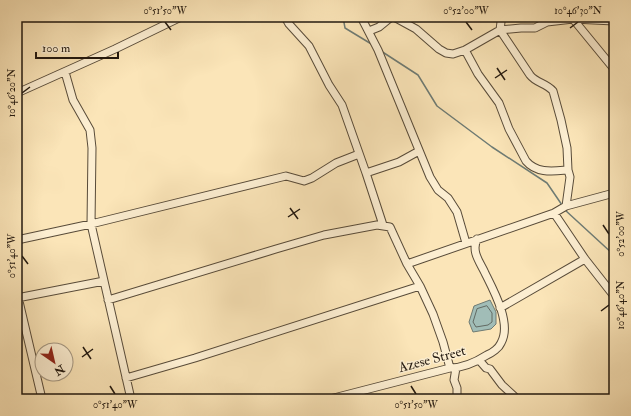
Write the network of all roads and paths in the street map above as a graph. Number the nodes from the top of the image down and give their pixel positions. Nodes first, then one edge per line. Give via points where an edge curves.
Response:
1 (181, 17) edge
2 (285, 17) edge
3 (361, 17) edge
4 (499, 17) edge
5 (573, 18) edge
6 (614, 21) edge
7 (500, 30) junction
8 (368, 31) junction
9 (465, 50) junction
10 (614, 69) edge
11 (65, 72) junction
12 (17, 93) edge
13 (419, 151) junction
14 (359, 154) junction
15 (568, 170) junction
16 (366, 173) junction
17 (614, 193) edge
18 (566, 206) junction
19 (554, 213) junction
20 (91, 224) junction
21 (383, 225) junction
22 (477, 239) junction
23 (17, 240) edge
24 (466, 244) junction
25 (585, 259) junction
26 (407, 264) junction
27 (104, 280) junction
28 (420, 286) junction
29 (614, 296) edge
30 (18, 297) edge
31 (108, 300) junction
32 (500, 308) junction
33 (479, 360) junction
34 (453, 368) junction
35 (126, 378) junction
36 (42, 399) edge
37 (131, 399) edge
38 (330, 399) edge
39 (457, 399) edge
40 (516, 399) edge

1 - 11 street
2 - 14 street via 309,46 342,105
3 - 8 street
4 - 7 street
5 - 6 street
5 - 7 street via 547,22 535,28
5 - 10 street
7 - 9 street
7 - 15 street via 533,79 552,91 567,148
8 - 9 street via 394,17 416,29 446,53 453,54
8 - 13 street
9 - 15 street via 478,74 499,103 509,129 529,165 547,172
11 - 12 street
11 - 20 street via 73,100 90,130
13 - 16 street via 399,162
13 - 24 street via 438,190 448,198 458,212
14 - 16 street
14 - 20 street via 336,163 304,181 286,176
15 - 18 street via 570,177
16 - 21 street
17 - 18 street
18 - 19 street
19 - 22 street
19 - 25 street
20 - 23 street
20 - 27 street
21 - 26 street via 390,227
21 - 31 street via 377,224 324,236
22 - 24 street
22 - 32 street, Azese Street via 474,246 476,255
24 - 26 street
25 - 29 street
25 - 32 street
26 - 28 street
27 - 30 street
27 - 31 street
28 - 34 street
28 - 35 street
30 - 36 street
31 - 35 street
32 - 33 street, Azese Street via 506,330 501,344
33 - 34 street, Azese Street
33 - 40 street
34 - 38 street, Azese Street
34 - 39 street
35 - 37 street

